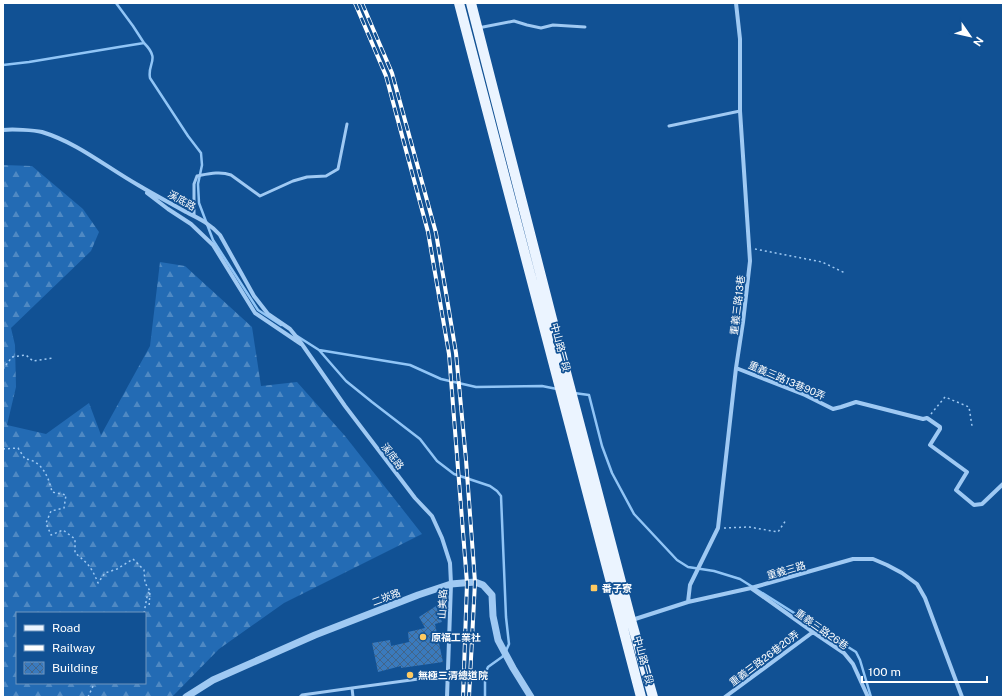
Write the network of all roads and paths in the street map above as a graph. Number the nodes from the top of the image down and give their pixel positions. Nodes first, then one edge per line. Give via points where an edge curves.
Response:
1 (459, 3) edge
2 (471, 3) edge
3 (736, 3) edge
4 (584, 27) dead end
5 (478, 28) junction
6 (489, 70) junction
7 (478, 74) junction
8 (740, 111) junction
9 (347, 124) dead end
10 (669, 126) dead end
11 (3, 130) edge
12 (137, 184) junction
13 (194, 216) junction
14 (750, 248) junction
15 (845, 273) dead end
16 (303, 345) junction
17 (53, 358) dead end
18 (736, 368) junction
19 (3, 369) edge
20 (927, 418) junction
21 (972, 426) dead end
22 (3, 449) edge
23 (1003, 484) edge
24 (786, 520) dead end
25 (718, 528) junction
26 (451, 584) junction
27 (751, 588) junction
28 (150, 592) junction
29 (688, 602) junction
30 (149, 608) dead end
31 (144, 612) edge
32 (626, 621) junction
33 (812, 632) junction
34 (448, 675) junction
35 (94, 684) edge
36 (352, 688) junction
37 (88, 697) edge
38 (186, 697) edge
39 (300, 697) edge
40 (353, 697) edge
41 (447, 697) edge
42 (531, 697) edge
43 (641, 697) edge
44 (653, 697) edge
45 (725, 697) edge
46 (868, 697) edge
47 (962, 697) edge

1 - 7 main road, 中山路一段
2 - 5 main road, 中山路一段
3 - 8 street, 重義三路13巷 via 740,39
4 - 5 lane via 553,25 542,28 514,21
5 - 6 main road, 中山路一段
6 - 7 main road
6 - 32 main road, 中山路一段
7 - 32 main road, 中山路一段
8 - 10 lane
8 - 14 street, 重義三路13巷
9 - 13 lane via 338,169 326,176 293,181 260,196 226,173 197,176 194,184
11 - 12 street, 溪底路 via 41,132 67,142
12 - 13 street, 溪底路
12 - 16 street, 溪底路 via 213,245 256,313
13 - 16 street, 溪底路 via 213,227 220,235 254,296 268,314 290,329
14 - 15 path via 822,262
14 - 18 street, 重義三路13巷
16 - 26 street, 溪底路 via 345,406 415,498 432,516 450,563
17 - 19 path via 33,360 26,355 12,357
18 - 20 street, 重義三路13巷90弄 via 833,409 856,402
18 - 25 street, 重義三路13巷
20 - 21 path via 945,398 969,407
20 - 23 street via 940,426 930,445 967,472 956,490 974,505 982,504
22 - 28 path via 18,448 25,459 31,459 40,465 52,492 66,495 64,508 51,511 46,523 51,534 63,530 75,539 75,553 93,571 98,583 104,573 117,569 133,559 144,570 145,583
24 - 25 path via 778,532 748,527
25 - 29 street, 重義三路13巷 via 690,585
26 - 34 street, 山美路
26 - 38 street, 二崁路 via 307,638 213,680
26 - 42 street, 二崁路 via 475,582 483,585 492,595 498,640
27 - 29 street, 重義三路
27 - 33 street, 重義三路26巷
27 - 47 street, 重義三路 via 853,559 873,559 887,565 916,584 925,598
28 - 30 path
28 - 31 path
29 - 32 street, 重義三路
32 - 43 main road, 中山路一段
32 - 44 main road, 中山路一段
33 - 45 street, 重義三路26巷20弄
33 - 46 street, 重義三路26巷 via 844,653 853,664
34 - 36 lane
34 - 41 street, 山美路
35 - 37 path
36 - 39 lane
36 - 40 lane

